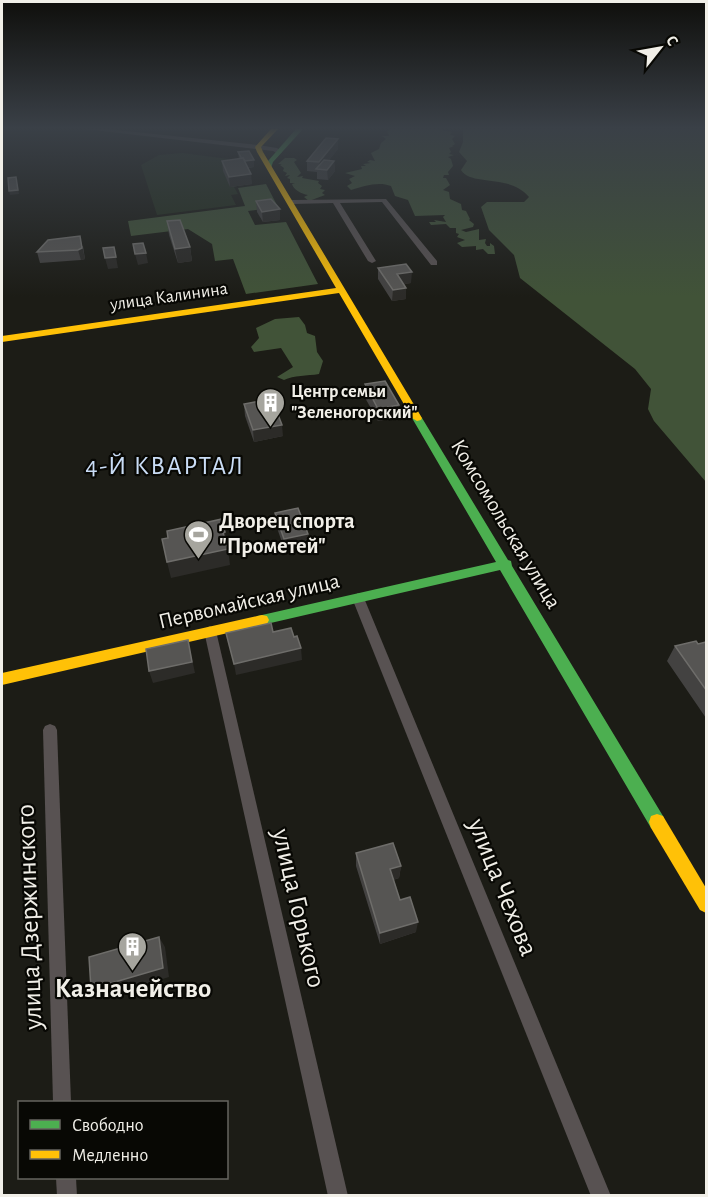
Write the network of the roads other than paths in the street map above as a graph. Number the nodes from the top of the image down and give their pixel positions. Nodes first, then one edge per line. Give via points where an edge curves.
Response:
1 (281, 185) edge
2 (292, 202) junction
3 (336, 202) junction
4 (372, 261) dead end
5 (434, 263) dead end
6 (342, 290) junction
7 (2, 339) edge
8 (506, 564) junction
9 (358, 598) junction
10 (210, 632) junction
11 (2, 679) edge
12 (50, 730) dead end
13 (706, 904) edge
14 (62, 1101) edge
15 (66, 1179) edge
16 (67, 1196) edge
17 (338, 1196) edge
18 (601, 1196) edge

1 - 2 street, Комсомольская улица
2 - 3 street
2 - 6 street, Комсомольская улица
3 - 4 street
3 - 5 street via 384,200
6 - 7 street, улица Калинина
6 - 8 street, Комсомольская улица
8 - 9 street, Первомайская улица
8 - 13 street, Комсомольская улица
9 - 10 street, Первомайская улица
9 - 18 street, улица Чехова
10 - 11 street, Первомайская улица
10 - 17 street, улица Горького
12 - 14 street, улица Дзержинского
15 - 16 street

